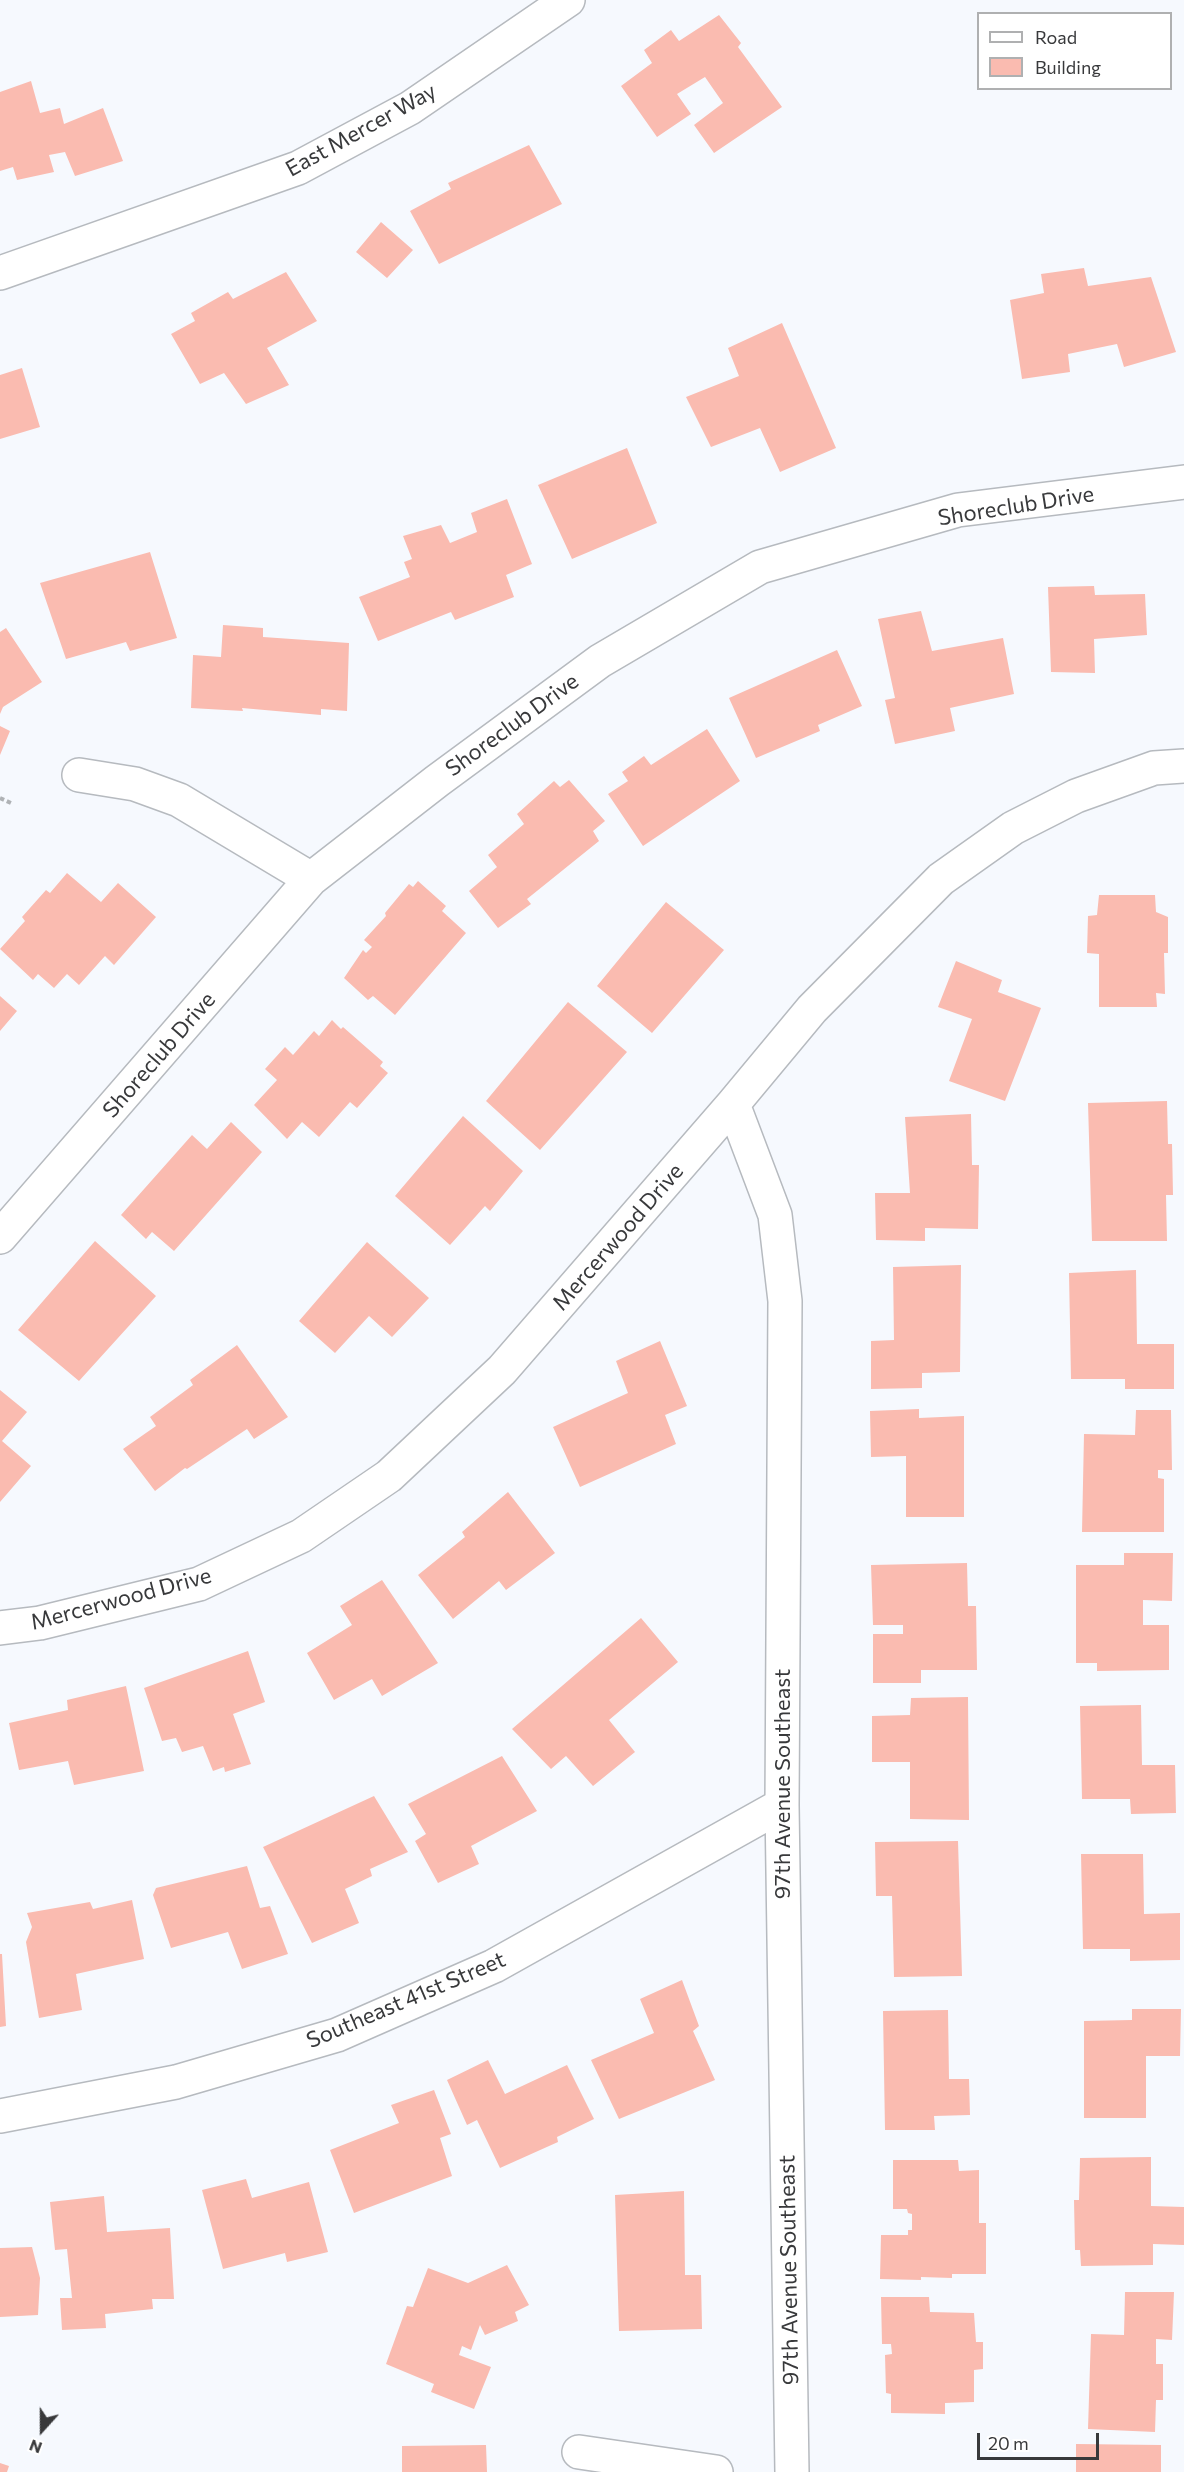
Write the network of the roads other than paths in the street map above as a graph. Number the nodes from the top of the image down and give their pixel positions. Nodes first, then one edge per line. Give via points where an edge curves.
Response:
1 (568, 0) edge
2 (0, 273) edge
3 (1184, 482) edge
4 (1184, 766) edge
5 (79, 775) dead end
6 (311, 879) junction
7 (733, 1104) junction
8 (0, 1237) edge
9 (0, 1628) edge
10 (782, 1805) junction
11 (0, 2116) edge
12 (579, 2452) dead end
13 (716, 2472) edge
14 (792, 2472) edge

1 - 2 street, East Mercer Way via 410,108 298,168
3 - 6 street, Shoreclub Drive via 958,510 760,567 600,661 436,780
4 - 7 street, Mercerwood Drive via 1154,768 1076,796 1013,828 941,879 812,1009
5 - 6 street via 135,783 179,800
6 - 8 street, Shoreclub Drive
7 - 9 street, Mercerwood Drive via 502,1370 389,1476 302,1536 199,1584 40,1623
7 - 10 street, 97th Avenue Southeast via 775,1215 785,1301
10 - 11 street, Southeast 41st Street via 494,1966 337,2035 176,2082
10 - 14 street, 97th Avenue Southeast
12 - 13 street

